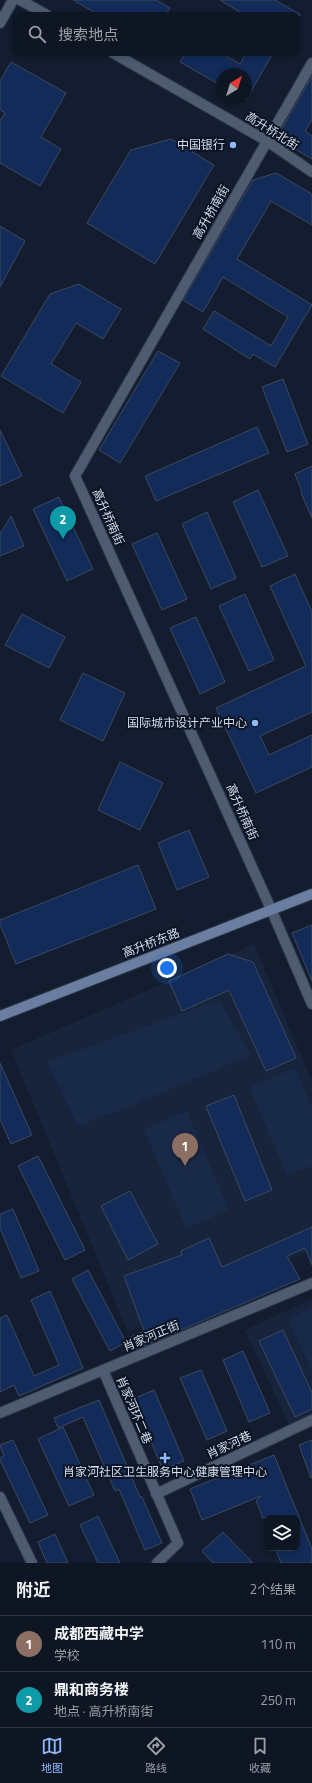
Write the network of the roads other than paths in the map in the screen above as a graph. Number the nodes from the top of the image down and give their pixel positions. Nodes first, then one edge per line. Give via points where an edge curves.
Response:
1 (13, 0) edge
2 (20, 0) edge
3 (41, 12) edge
4 (0, 23) edge
5 (118, 56) edge
6 (312, 63) edge
7 (267, 141) junction
8 (312, 172) edge
9 (312, 894) edge
10 (271, 910) junction
11 (312, 1004) edge
12 (0, 1016) edge
13 (312, 1283) edge
14 (103, 1370) junction
15 (0, 1413) edge
16 (312, 1420) edge
17 (156, 1494) junction
18 (0, 1497) edge
19 (32, 1563) edge
20 (157, 1563) edge

1 - 4 street
2 - 3 street
5 - 7 street, 高升桥北街
6 - 7 street, 高升桥南街
7 - 8 street, 高升桥北街
7 - 10 street, 高升桥南街 via 75,476
9 - 10 street, 高升桥东路
10 - 11 street, 高升桥南街
10 - 12 street, 高升桥东路
13 - 14 street, 肖家河正街
14 - 15 street, 肖家河正街
14 - 17 street, 肖家河环二巷
16 - 17 street, 肖家河巷
17 - 20 street, 肖家河环二巷 via 178,1543
18 - 19 street

